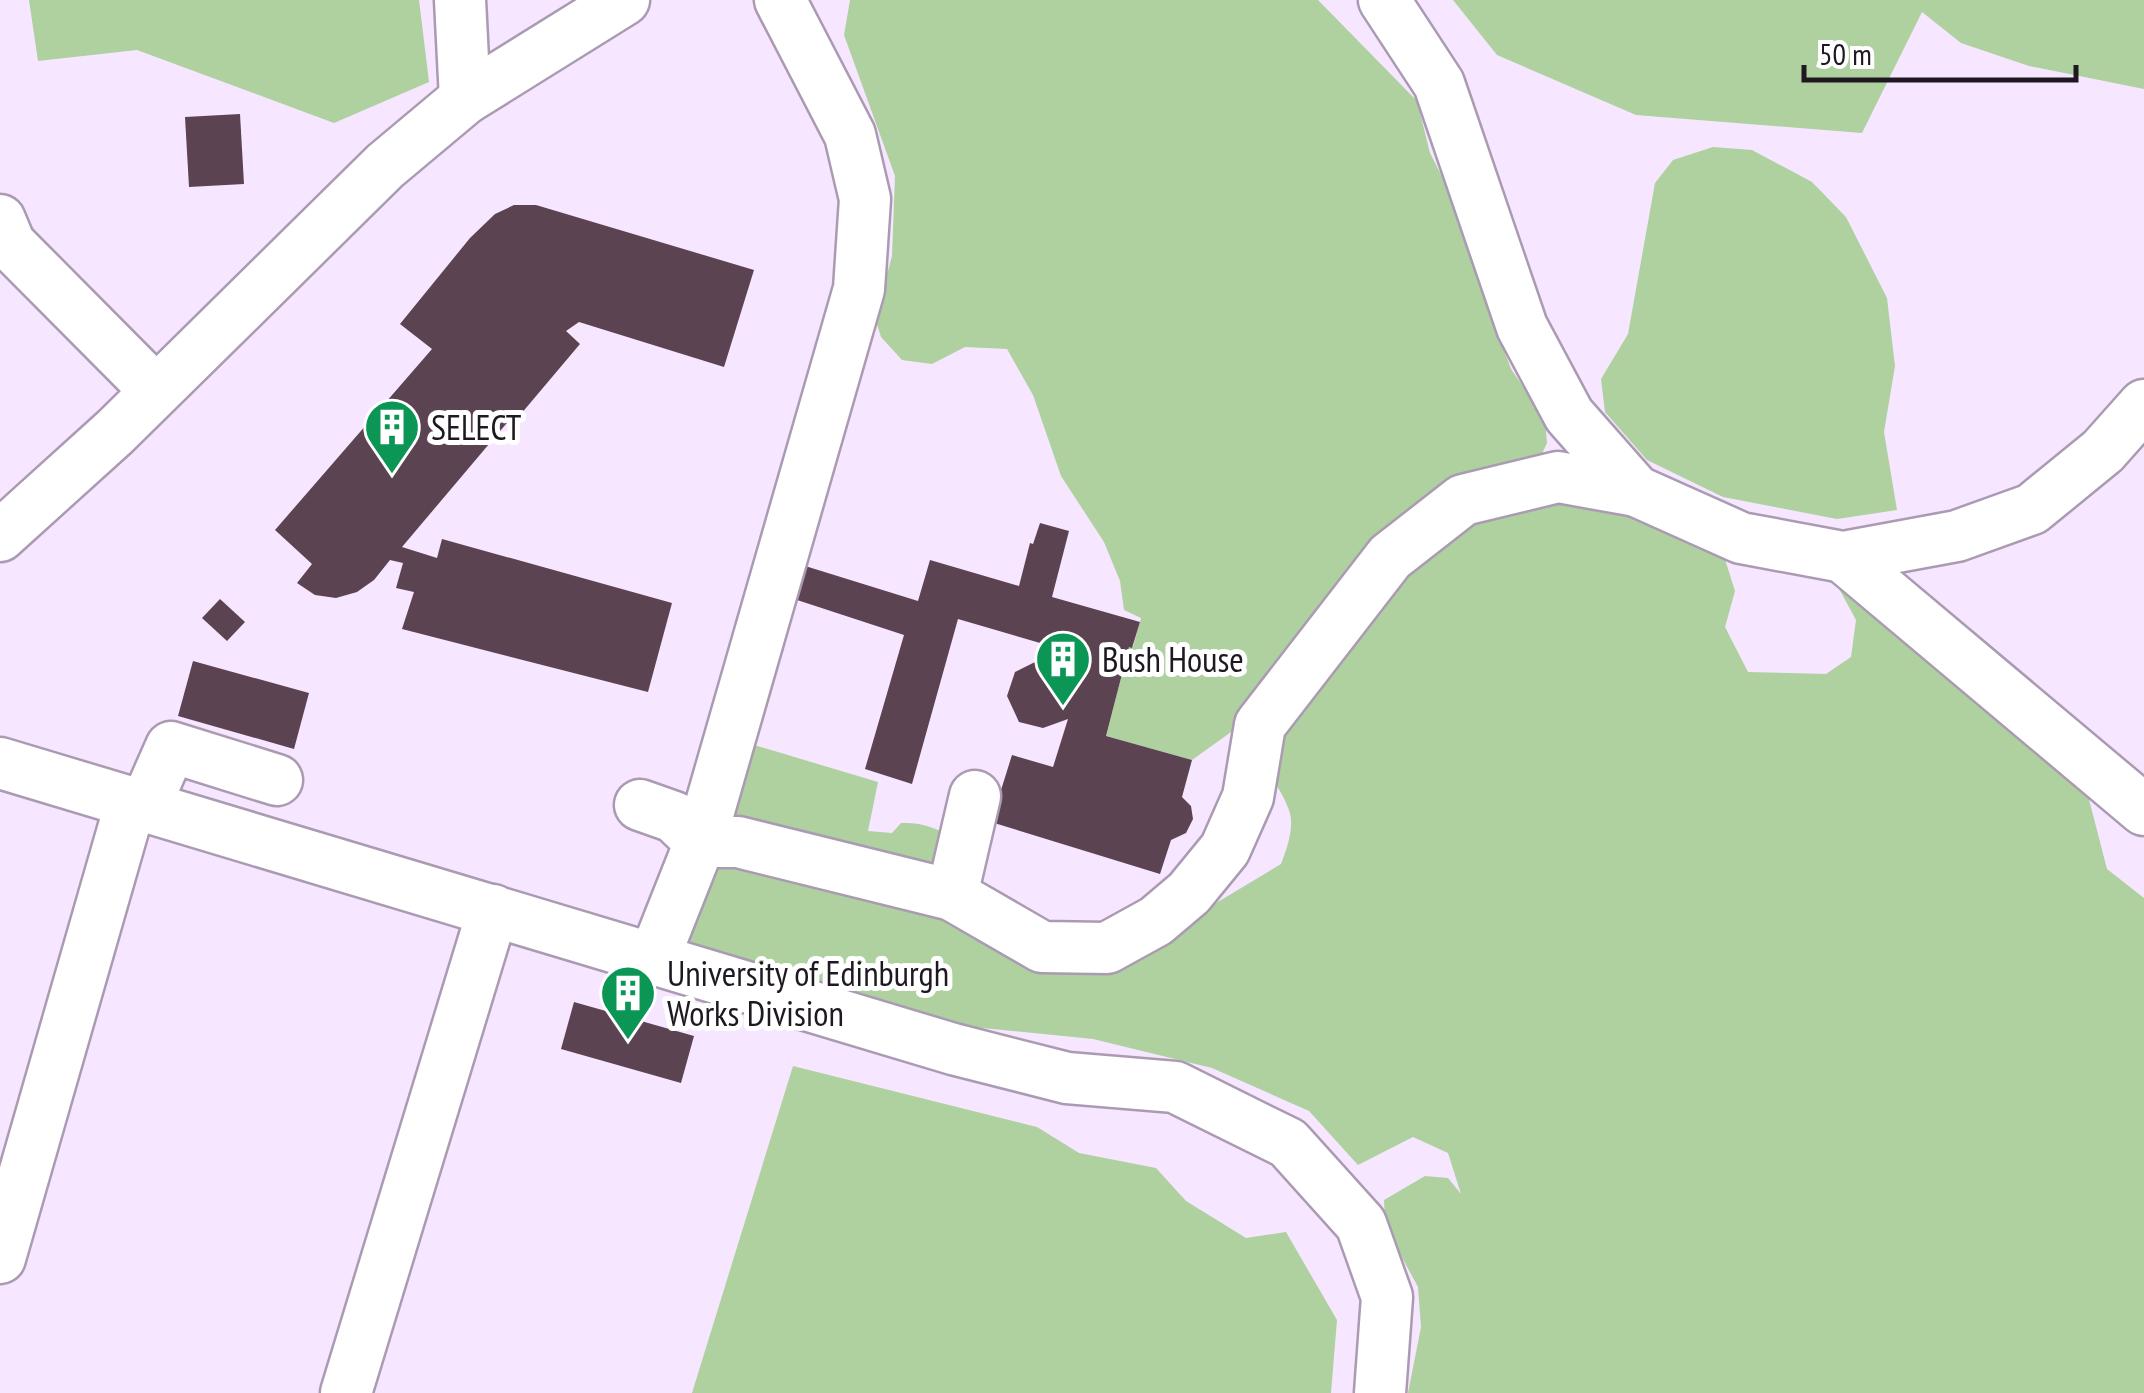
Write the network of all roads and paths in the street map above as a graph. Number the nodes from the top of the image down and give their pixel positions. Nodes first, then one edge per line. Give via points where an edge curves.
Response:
1 (460, 0) edge
2 (624, 0) edge
3 (780, 0) edge
4 (1384, 0) edge
5 (465, 99) junction
6 (0, 220) edge
7 (156, 391) junction
8 (2144, 405) edge
9 (1636, 491) junction
10 (0, 536) edge
11 (1843, 557) junction
12 (0, 762) edge
13 (277, 780) dead end
14 (975, 796) dead end
15 (138, 804) junction
16 (640, 805) dead end
17 (2144, 810) edge
18 (700, 842) junction
19 (952, 895) junction
20 (494, 910) junction
21 (654, 958) junction
22 (0, 1258) edge
23 (346, 1393) edge
24 (1380, 1393) edge

1 - 5 street
2 - 5 street
3 - 18 street via 850,135 865,199 859,289
4 - 9 street via 1439,84 1522,326 1569,416
5 - 7 street via 385,166
6 - 7 street via 10,244
7 - 10 street
8 - 11 street via 2103,451 2032,508 1957,536
9 - 11 street via 1740,538
9 - 19 street via 1558,477 1463,500 1390,558 1260,726 1248,797 1225,849 1156,921 1107,948 1042,947
11 - 17 street
12 - 15 street
13 - 15 street via 170,747
14 - 19 street
15 - 20 street
15 - 22 street
16 - 18 street via 674,817
18 - 19 street via 738,842
18 - 21 street
20 - 21 street
20 - 23 street
21 - 24 street via 1066,1078 1174,1087 1288,1142 1361,1224 1388,1296

